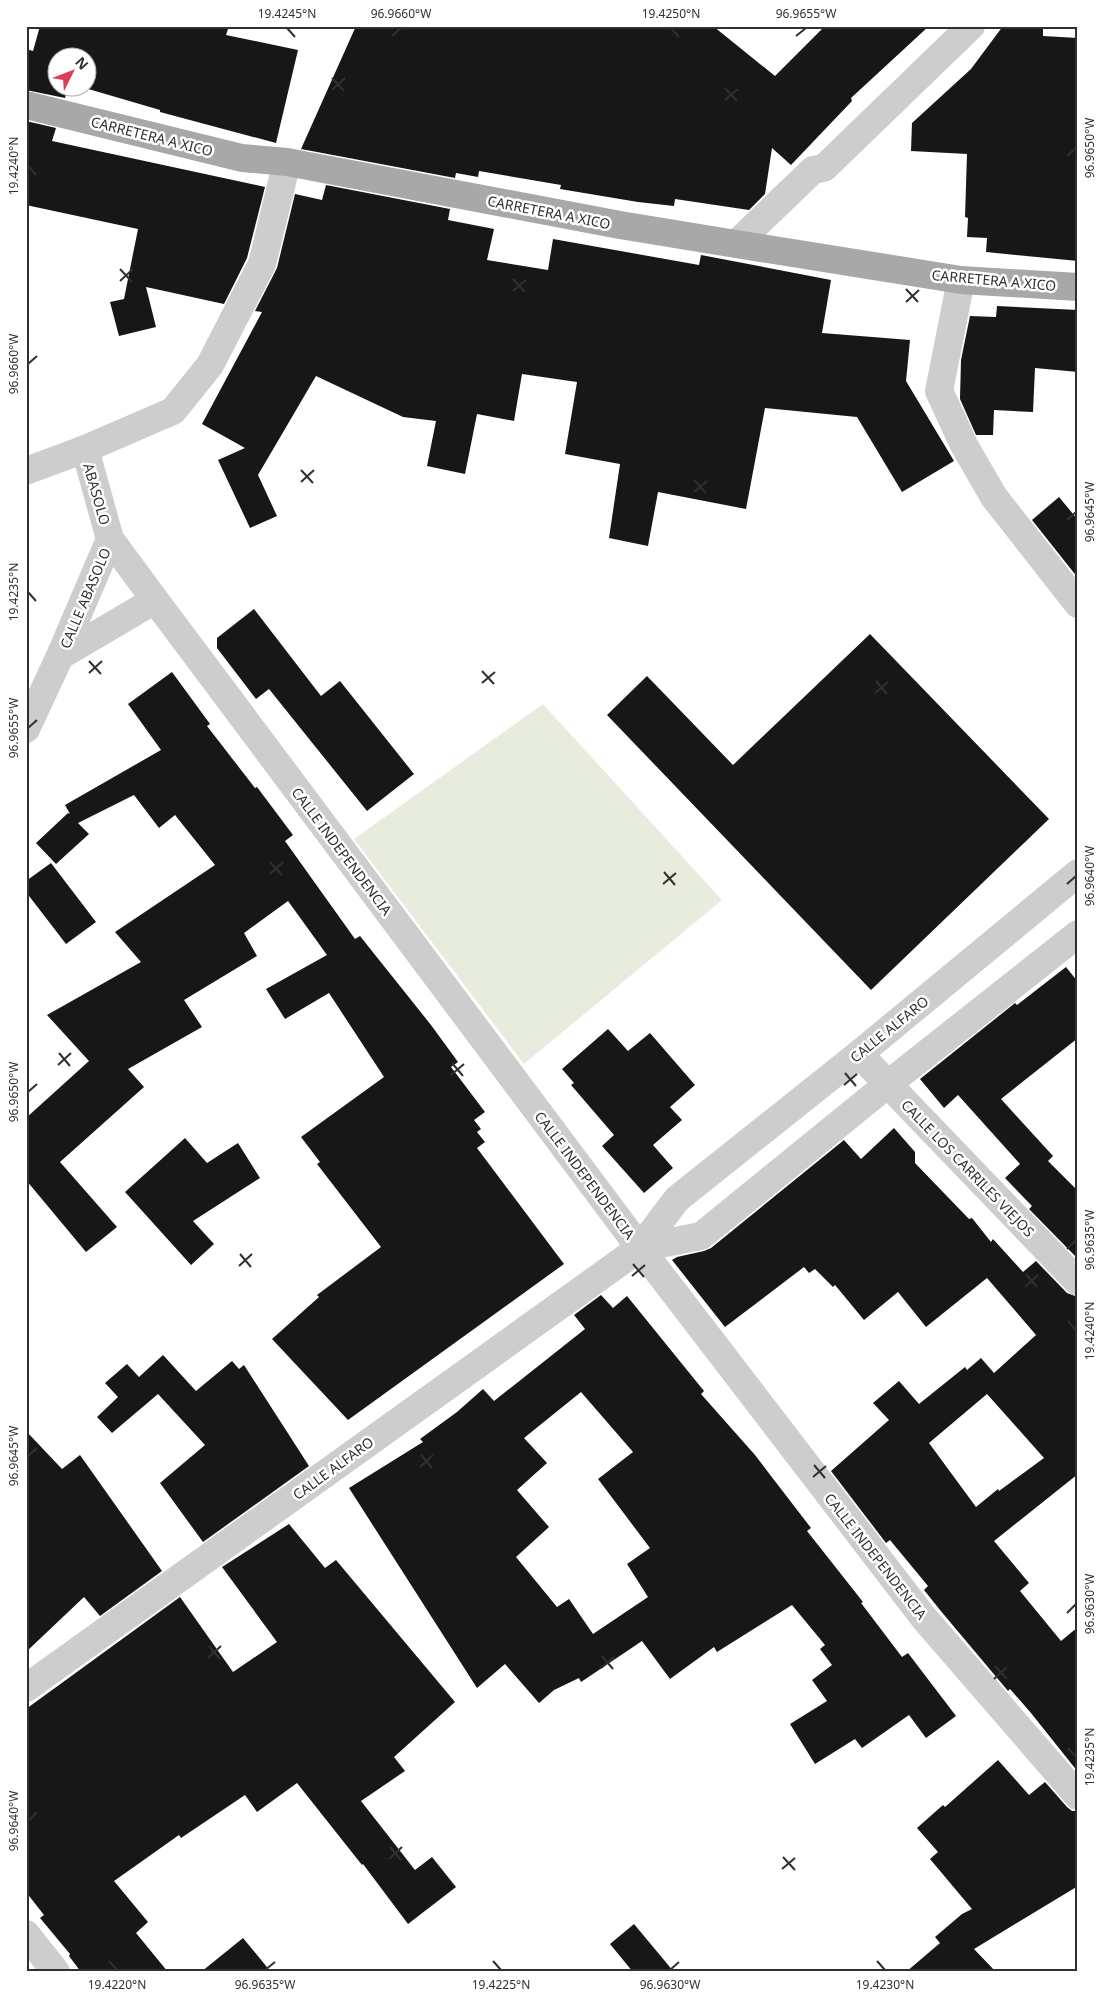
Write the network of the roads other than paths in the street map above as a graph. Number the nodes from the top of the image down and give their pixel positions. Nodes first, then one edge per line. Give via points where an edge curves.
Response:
1 (971, 26) edge
2 (26, 105) edge
3 (288, 162) junction
4 (736, 244) junction
5 (961, 280) junction
6 (1078, 287) edge
7 (85, 449) junction
8 (26, 471) edge
9 (110, 540) junction
10 (155, 600) junction
11 (1078, 604) edge
12 (60, 656) junction
13 (26, 729) edge
14 (1078, 873) edge
15 (1078, 934) edge
16 (859, 1054) junction
17 (888, 1084) junction
18 (640, 1248) junction
19 (1078, 1282) edge
20 (26, 1688) edge
21 (1078, 1796) edge
22 (26, 1934) edge
23 (56, 1972) edge

1 - 4 street via 824,168 813,170
2 - 3 main road, CARRETERA A XICO via 242,158
3 - 4 main road, CARRETERA A XICO
3 - 7 street via 262,264 210,365 173,411
4 - 5 main road, CARRETERA A XICO
5 - 6 main road, CARRETERA A XICO
5 - 11 street via 939,391 964,445 994,497
7 - 8 street
7 - 9 street, ABASOLO
9 - 10 street, CALLE INDEPENDENCIA
9 - 12 street, CALLE ABASOLO
10 - 12 street, CALLE ABASOLO
10 - 18 street, CALLE INDEPENDENCIA
12 - 13 street, CALLE ABASOLO
14 - 16 street, CALLE ALFARO
15 - 17 street, CALLE ALFARO
16 - 17 street, CALLE LOS CARRILES VIEJOS
16 - 18 street, CALLE ALFARO via 677,1199
17 - 18 street, CALLE ALFARO via 701,1236
17 - 19 street, CALLE LOS CARRILES VIEJOS
18 - 20 street, CALLE ALFARO
18 - 21 street, CALLE INDEPENDENCIA via 924,1618
22 - 23 street

